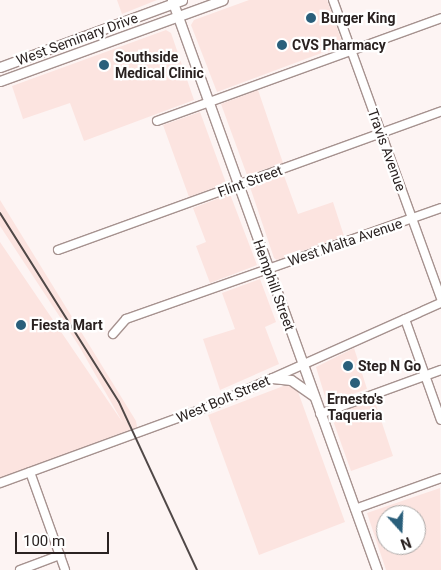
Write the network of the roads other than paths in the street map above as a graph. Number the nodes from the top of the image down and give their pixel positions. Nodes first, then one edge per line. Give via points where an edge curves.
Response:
1 (223, 0) edge
2 (333, 0) edge
3 (176, 1) edge
4 (178, 16) junction
5 (441, 18) edge
6 (54, 46) junction
7 (351, 50) junction
8 (55, 61) junction
9 (0, 67) edge
10 (0, 81) edge
11 (207, 101) junction
12 (441, 112) edge
13 (157, 121) dead end
14 (381, 133) junction
15 (237, 185) junction
16 (441, 208) edge
17 (412, 219) junction
18 (58, 250) dead end
19 (268, 269) junction
20 (441, 301) edge
21 (405, 319) junction
22 (113, 334) dead end
23 (303, 365) junction
24 (441, 370) edge
25 (425, 376) junction
26 (272, 378) junction
27 (314, 396) junction
28 (320, 414) junction
29 (441, 420) edge
30 (30, 472) junction
31 (441, 478) edge
32 (0, 483) edge
33 (355, 509) junction
34 (60, 555) junction
35 (20, 570) edge
36 (65, 570) edge
37 (377, 570) edge

1 - 4 main road, West Seminary Drive
2 - 7 street, Travis Avenue
3 - 4 main road, Hemphill Street
3 - 6 main road, West Seminary Drive
4 - 8 main road, West Seminary Drive
4 - 11 main road, Hemphill Street
5 - 7 street
6 - 8 main road
6 - 9 main road, West Seminary Drive
7 - 11 street
7 - 14 street, Travis Avenue
8 - 10 main road, West Seminary Drive
11 - 13 street
11 - 15 main road, Hemphill Street
12 - 14 street, Flint Street
14 - 15 street, Flint Street
14 - 17 street, Travis Avenue
15 - 18 street, Flint Street
15 - 19 main road, Hemphill Street
16 - 17 street, West Malta Avenue
17 - 19 street, West Malta Avenue
17 - 20 street, Travis Avenue
19 - 22 street, West Malta Avenue via 126,319
19 - 23 main road, Hemphill Street
20 - 21 street, West Bolt Street
21 - 23 street, West Bolt Street
21 - 25 street
23 - 26 street, West Bolt Street
23 - 27 main road, Hemphill Street
24 - 25 street
25 - 28 street
25 - 29 street
26 - 27 main road via 291,380
26 - 30 street, West Bolt Street via 161,425
27 - 28 main road, Hemphill Street
28 - 33 main road, Hemphill Street
30 - 32 street, West Bolt Street
30 - 34 street
31 - 33 street
33 - 37 main road, Hemphill Street
34 - 35 street
34 - 36 street

